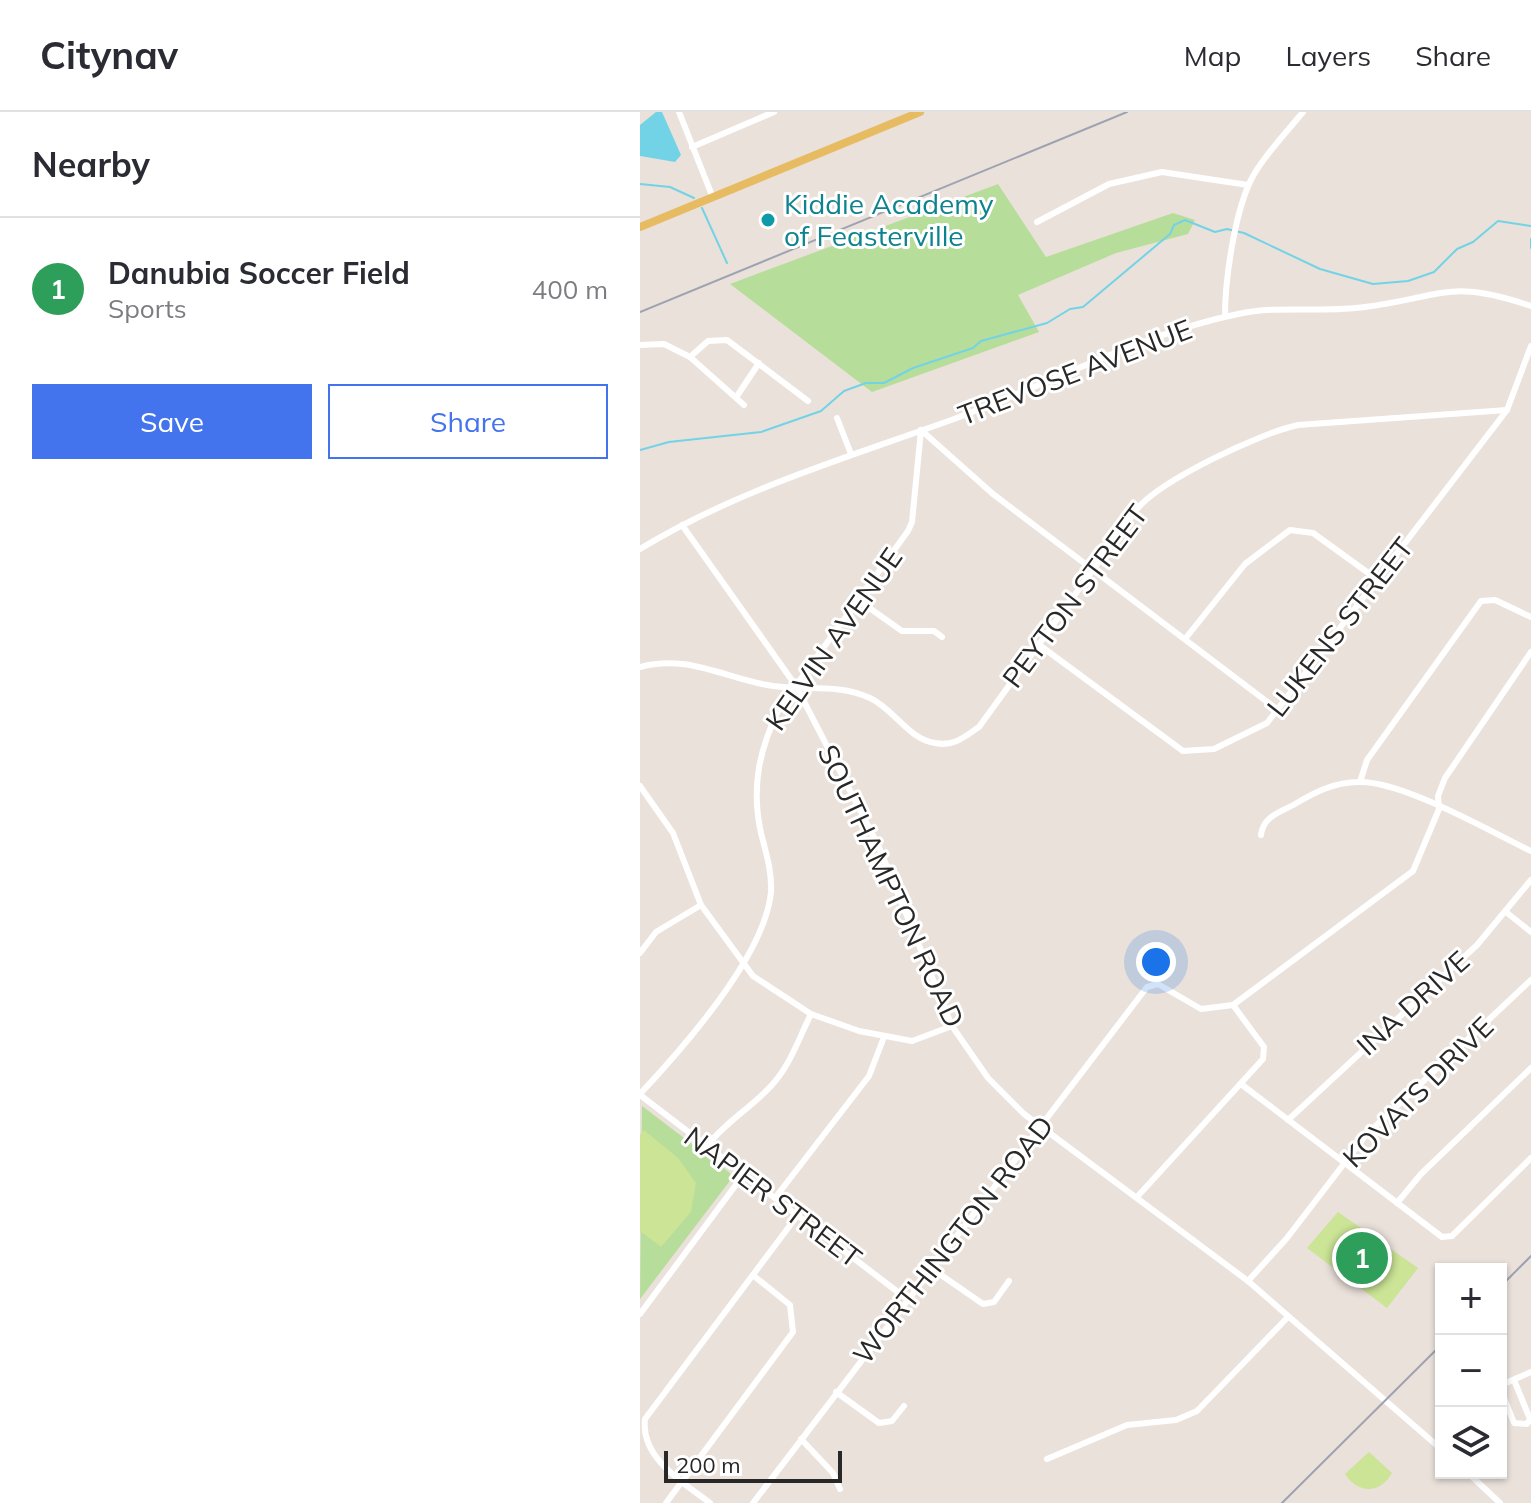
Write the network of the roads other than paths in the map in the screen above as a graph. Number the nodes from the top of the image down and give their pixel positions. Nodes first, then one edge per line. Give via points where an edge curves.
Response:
1 (679, 112) edge
2 (774, 112) edge
3 (920, 112) edge
4 (1303, 112) edge
5 (692, 147) junction
6 (1248, 185) junction
7 (713, 198) junction
8 (1037, 222) dead end
9 (640, 227) edge
10 (1531, 306) edge
11 (1225, 316) junction
12 (640, 345) edge
13 (1531, 346) edge
14 (690, 357) junction
15 (759, 363) junction
16 (737, 396) junction
17 (808, 401) dead end
18 (744, 405) dead end
19 (1507, 410) junction
20 (837, 418) dead end
21 (921, 430) junction
22 (851, 454) junction
23 (682, 525) junction
24 (640, 549) edge
25 (1093, 570) junction
26 (1378, 580) junction
27 (858, 600) junction
28 (1531, 617) edge
29 (942, 637) dead end
30 (1185, 639) junction
31 (1038, 644) junction
32 (1531, 652) edge
33 (640, 667) edge
34 (796, 686) junction
35 (1278, 710) junction
36 (1360, 782) junction
37 (640, 786) edge
38 (1439, 809) junction
39 (1261, 835) dead end
40 (1531, 851) edge
41 (1531, 880) edge
42 (701, 905) junction
43 (1506, 912) junction
44 (1531, 932) edge
45 (640, 953) edge
46 (742, 961) junction
47 (1531, 980) edge
48 (1233, 1005) junction
49 (811, 1014) junction
50 (952, 1026) junction
51 (884, 1037) junction
52 (1531, 1068) edge
53 (1241, 1084) junction
54 (640, 1094) edge
55 (1288, 1120) junction
56 (1039, 1126) junction
57 (707, 1146) junction
58 (1531, 1158) edge
59 (1344, 1163) junction
60 (744, 1174) junction
61 (1137, 1197) junction
62 (775, 1198) junction
63 (1397, 1203) junction
64 (797, 1216) junction
65 (931, 1268) junction
66 (754, 1276) junction
67 (1009, 1281) dead end
68 (1248, 1281) junction
69 (907, 1299) junction
70 (640, 1314) edge
71 (1288, 1317) junction
72 (1531, 1372) edge
73 (1514, 1380) junction
74 (1507, 1384) edge
75 (836, 1392) junction
76 (1507, 1404) edge
77 (904, 1406) dead end
78 (801, 1439) junction
79 (1434, 1442) edge
80 (1047, 1459) dead end
81 (1474, 1479) edge
82 (682, 1482) junction
83 (840, 1489) dead end
84 (666, 1503) edge
85 (710, 1503) edge
86 (753, 1503) edge
87 (1500, 1503) edge

1 - 5 street
2 - 5 street
3 - 7 main road
4 - 6 street
5 - 7 street
6 - 8 street via 1162,172 1109,184
6 - 11 street
7 - 9 main road
10 - 11 street, TREVOSE AVENUE via 1496,293 1457,289 1364,307 1270,309
11 - 21 street, TREVOSE AVENUE
12 - 14 street via 664,344
13 - 19 street, LUKENS STREET
14 - 15 street via 704,343 722,338
14 - 16 street
15 - 16 street
15 - 17 street
16 - 18 street
19 - 25 street, PEYTON STREET via 1281,429 1154,492
19 - 26 street, LUKENS STREET
20 - 22 street
21 - 22 street, TREVOSE AVENUE
21 - 25 street via 993,494
21 - 27 street, KELVIN AVENUE via 912,522
22 - 23 street, TREVOSE AVENUE via 756,489
23 - 24 street, TREVOSE AVENUE
23 - 34 street, SOUTHAMPTON ROAD
25 - 30 street
25 - 31 street, PEYTON STREET
26 - 30 street via 1313,533 1290,530 1245,564
26 - 35 street, LUKENS STREET
27 - 29 street via 902,631 934,631
27 - 34 street, KELVIN AVENUE
28 - 36 street via 1495,600 1481,601 1367,760
30 - 35 street
31 - 34 street, PEYTON STREET via 979,727 956,743 936,744 918,737 887,708 863,695 835,687
31 - 35 street, LUKENS STREET via 1183,751 1214,749 1267,723
32 - 38 street via 1445,778
33 - 34 street via 685,664 768,686
34 - 46 street, KELVIN AVENUE via 765,736 758,765 755,804 771,892 765,922
34 - 50 street, SOUTHAMPTON ROAD via 878,845
36 - 38 street via 1400,791
36 - 39 street via 1310,794 1270,817
37 - 42 street via 668,824
38 - 40 street
38 - 48 street via 1413,871
41 - 43 street, INA DRIVE
42 - 45 street via 656,932
42 - 46 street
43 - 44 street
43 - 55 street, INA DRIVE
46 - 49 street via 753,976
46 - 54 street, KELVIN AVENUE via 697,1034
47 - 59 street, KOVATS DRIVE via 1366,1135
48 - 53 street via 1264,1050 1263,1059
48 - 56 street, WORTHINGTON ROAD via 1201,1009 1157,984 1144,991
49 - 51 street
49 - 57 street via 777,1078
50 - 51 street via 912,1041
50 - 56 street, SOUTHAMPTON ROAD via 988,1078
51 - 62 street via 869,1076
52 - 63 street
53 - 55 street
53 - 61 street
54 - 57 street, NAPIER STREET
55 - 59 street
56 - 61 street, SOUTHAMPTON ROAD
56 - 65 street, WORTHINGTON ROAD
57 - 60 street, NAPIER STREET
58 - 63 street via 1452,1236 1442,1237
59 - 63 street
59 - 68 street, KOVATS DRIVE
60 - 62 street, NAPIER STREET
60 - 70 street
61 - 68 street, SOUTHAMPTON ROAD
62 - 64 street, NAPIER STREET
64 - 66 street
64 - 69 street, NAPIER STREET
65 - 67 street via 983,1304 994,1302
65 - 69 street, WORTHINGTON ROAD
66 - 82 street via 790,1305 793,1332
66 - 82 street via 645,1419 646,1451
68 - 71 street, SOUTHAMPTON ROAD
69 - 75 street, WORTHINGTON ROAD
71 - 79 street, SOUTHAMPTON ROAD
71 - 80 street via 1197,1411 1176,1420 1112,1429
72 - 73 street
73 - 74 street
73 - 76 street via 1530,1419 1527,1424 1514,1423
75 - 77 street via 879,1423 892,1421
75 - 78 street, WORTHINGTON ROAD
78 - 83 street via 833,1473
78 - 86 street, WORTHINGTON ROAD
81 - 87 street
82 - 84 street
82 - 85 street

